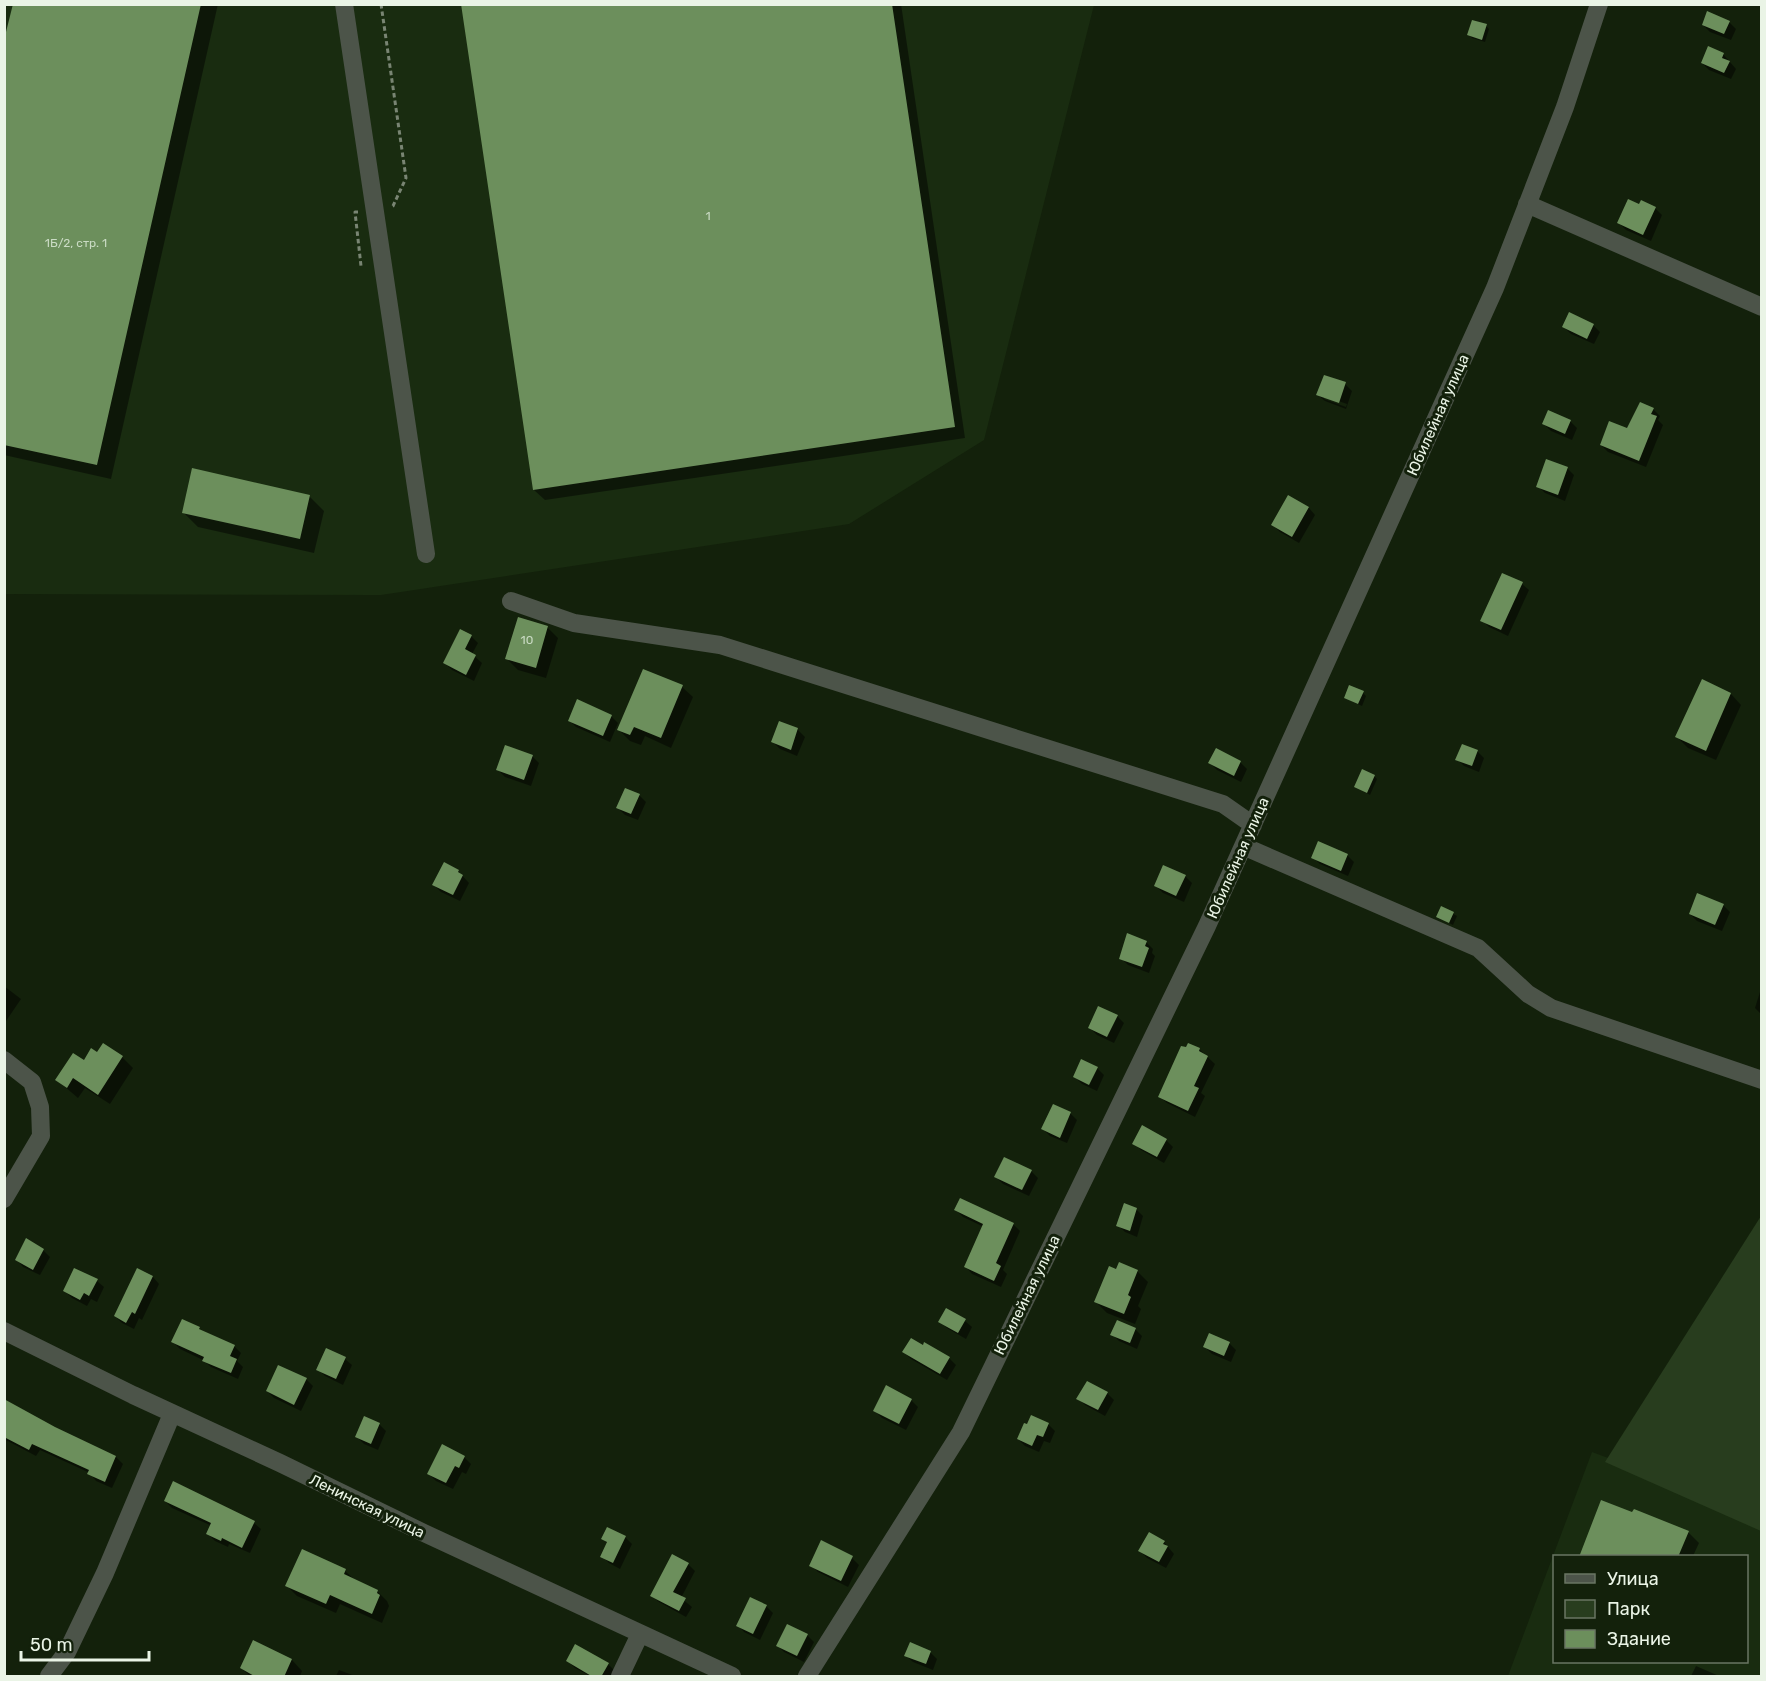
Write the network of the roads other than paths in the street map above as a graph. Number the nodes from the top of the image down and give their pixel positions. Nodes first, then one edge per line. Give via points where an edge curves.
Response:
1 (344, 4) edge
2 (1599, 4) edge
3 (1527, 204) junction
4 (1761, 307) edge
5 (426, 554) dead end
6 (511, 601) dead end
7 (1253, 825) junction
8 (1243, 846) junction
9 (4, 1060) edge
10 (1761, 1080) edge
11 (4, 1199) edge
12 (4, 1331) edge
13 (172, 1414) junction
14 (640, 1634) junction
15 (49, 1677) edge
16 (620, 1677) edge
17 (732, 1677) edge
18 (807, 1677) edge

1 - 5 street
2 - 3 street, Юбилейная улица
3 - 4 street
3 - 7 street, Юбилейная улица via 1495,288
6 - 7 street via 574,623 720,645 1223,804
7 - 8 street, Юбилейная улица
8 - 10 street via 1478,948 1528,994 1551,1008
8 - 18 street, Юбилейная улица via 961,1432
9 - 11 street via 32,1082 40,1107 41,1136
12 - 13 street, Ленинская улица
13 - 14 street, Ленинская улица
13 - 15 street via 105,1573 67,1652
14 - 16 street
14 - 17 street, Ленинская улица

